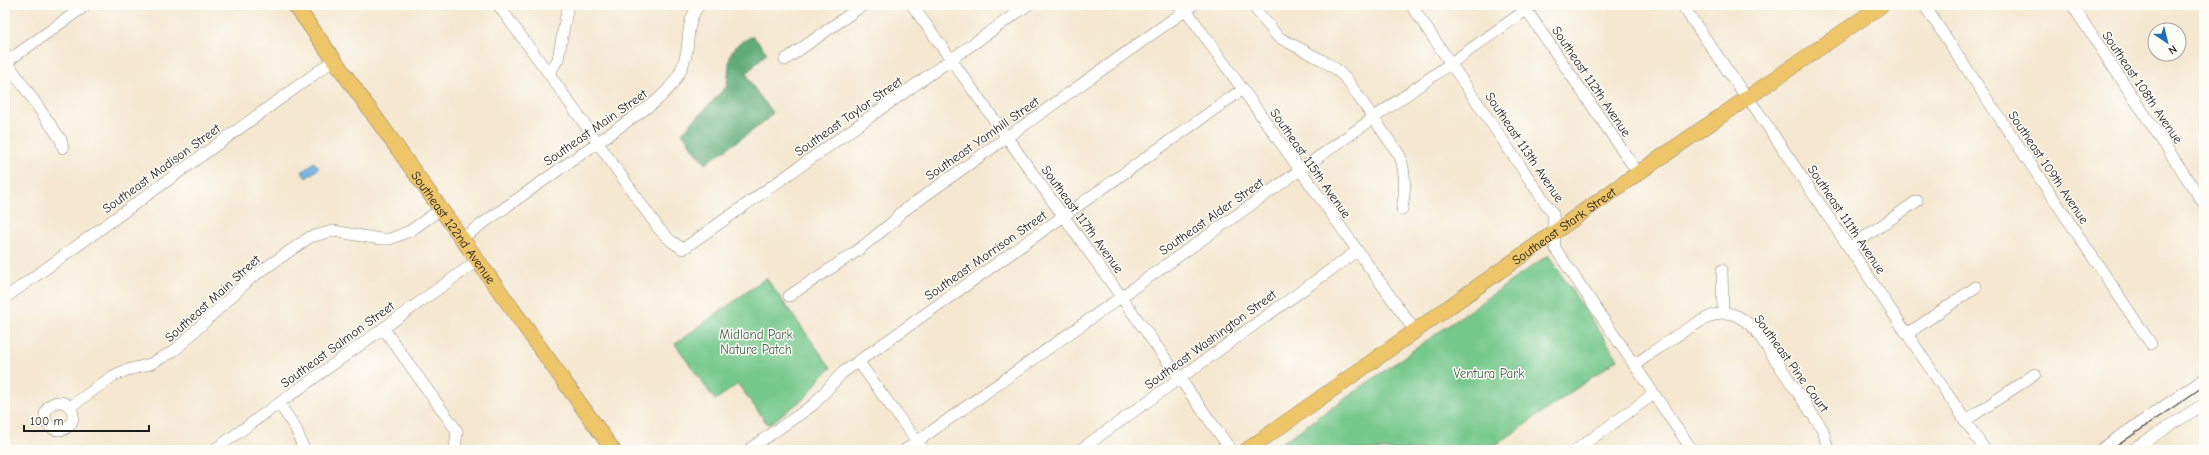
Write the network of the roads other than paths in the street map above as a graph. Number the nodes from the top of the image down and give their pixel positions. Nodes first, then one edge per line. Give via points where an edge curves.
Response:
1 (86, 5) edge
2 (295, 5) edge
3 (498, 5) edge
4 (568, 5) edge
5 (699, 5) edge
6 (863, 5) edge
7 (912, 5) edge
8 (1028, 5) edge
9 (1252, 5) edge
10 (1411, 5) edge
11 (1682, 5) edge
12 (1882, 5) edge
13 (1924, 5) edge
14 (2072, 5) edge
15 (1527, 7) edge
16 (1190, 8) edge
17 (334, 60) junction
18 (785, 60) dead end
19 (952, 60) junction
20 (6, 62) edge
21 (1451, 63) junction
22 (550, 74) junction
23 (1243, 90) junction
24 (1747, 97) junction
25 (1375, 118) junction
26 (1008, 138) junction
27 (597, 142) junction
28 (63, 148) dead end
29 (1300, 170) junction
30 (1638, 173) junction
31 (1917, 201) dead end
32 (2204, 204) edge
33 (441, 209) junction
34 (1402, 209) dead end
35 (1064, 217) junction
36 (1554, 231) junction
37 (462, 238) junction
38 (1849, 248) junction
39 (1357, 251) junction
40 (478, 261) junction
41 (1722, 270) dead end
42 (1976, 287) dead end
43 (789, 296) dead end
44 (5, 298) edge
45 (1122, 298) junction
46 (1723, 313) junction
47 (383, 328) junction
48 (1415, 331) junction
49 (1907, 334) junction
50 (2151, 344) dead end
51 (858, 361) junction
52 (1634, 365) junction
53 (2035, 374) dead end
54 (1180, 378) junction
55 (2204, 379) edge
56 (1654, 394) junction
57 (279, 403) junction
58 (2204, 404) edge
59 (70, 407) dead end
60 (1965, 421) junction
61 (920, 446) edge
62 (2140, 448) edge
63 (214, 450) edge
64 (304, 450) edge
65 (455, 450) edge
66 (613, 450) edge
67 (748, 450) edge
68 (905, 450) edge
69 (1080, 450) edge
70 (1231, 450) edge
71 (1247, 450) edge
72 (1577, 450) edge
73 (1692, 450) edge
74 (1828, 450) edge
75 (1985, 450) edge
76 (2100, 450) edge

1 - 20 street
2 - 17 main road, Southeast 122nd Avenue
3 - 22 street
4 - 22 street via 558,59
5 - 27 street, Southeast Main Street via 691,19 685,60 680,74 669,90
6 - 18 street
7 - 19 street, Southeast 117th Avenue
8 - 19 street, Southeast Taylor Street
9 - 25 street via 1278,37 1336,69
10 - 21 street, Southeast 113th Avenue
11 - 24 street, Southeast 111th Avenue
12 - 24 main road, Southeast Stark Street
13 - 50 street, Southeast 109th Avenue
14 - 32 street, Southeast 108th Avenue
15 - 21 street, Southeast Alder Street
15 - 30 street, Southeast 112th Avenue
16 - 23 street, Southeast 115th Avenue
16 - 26 street, Southeast Yamhill Street
17 - 33 main road, Southeast 122nd Avenue
17 - 44 street, Southeast Madison Street
19 - 26 street, Southeast 117th Avenue
19 - 27 street, Southeast Taylor Street via 684,249 670,241 659,229
20 - 28 street
21 - 25 street, Southeast Alder Street
21 - 36 street, Southeast 113th Avenue via 1553,214
22 - 27 street
23 - 29 street, Southeast 115th Avenue
23 - 35 street, Southeast Morrison Street
24 - 30 main road, Southeast Stark Street
24 - 38 street, Southeast 111th Avenue
25 - 29 street, Southeast Alder Street
25 - 34 street via 1394,145 1404,169 1405,192
26 - 35 street, Southeast 117th Avenue
26 - 43 street, Southeast Yamhill Street via 899,214 857,251
27 - 37 street, Southeast Main Street
29 - 39 street, Southeast 115th Avenue
29 - 45 street, Southeast Alder Street
30 - 36 main road, Southeast Stark Street
31 - 38 street
33 - 37 main road, Southeast 122nd Avenue
33 - 59 street, Southeast Main Street via 410,231 390,239 333,231 310,237 252,278 174,351 150,364 113,376
35 - 45 street, Southeast 117th Avenue
35 - 51 street, Southeast Morrison Street
36 - 48 main road, Southeast Stark Street
36 - 52 street, Southeast 113th Avenue via 1555,248
37 - 40 main road, Southeast 122nd Avenue
38 - 49 street, Southeast 111th Avenue
39 - 48 street, Southeast 115th Avenue
39 - 54 street, Southeast Washington Street
40 - 47 street, Southeast Salmon Street
40 - 66 main road, Southeast 122nd Avenue
41 - 46 street
42 - 49 street
45 - 54 street, Southeast 117th Avenue
45 - 61 street, Southeast Alder Street
46 - 52 street via 1704,319
46 - 74 street, Southeast Pine Court via 1747,320 1756,331 1823,430
47 - 57 street, Southeast Salmon Street
47 - 65 street via 457,431
48 - 71 main road, Southeast Stark Street
49 - 60 street, Southeast 111th Avenue
51 - 61 street
51 - 67 street, Southeast Morrison Street via 834,379 806,410
52 - 56 street, Southeast 113th Avenue
53 - 60 street
54 - 69 street, Southeast Washington Street
54 - 70 street, Southeast 117th Avenue
55 - 76 street
56 - 72 street
56 - 73 street, Southeast 113th Avenue
57 - 63 street, Southeast Salmon Street
57 - 64 street via 296,429
58 - 62 street
60 - 75 street, Southeast 111th Avenue
61 - 68 street, Southeast Alder Street

